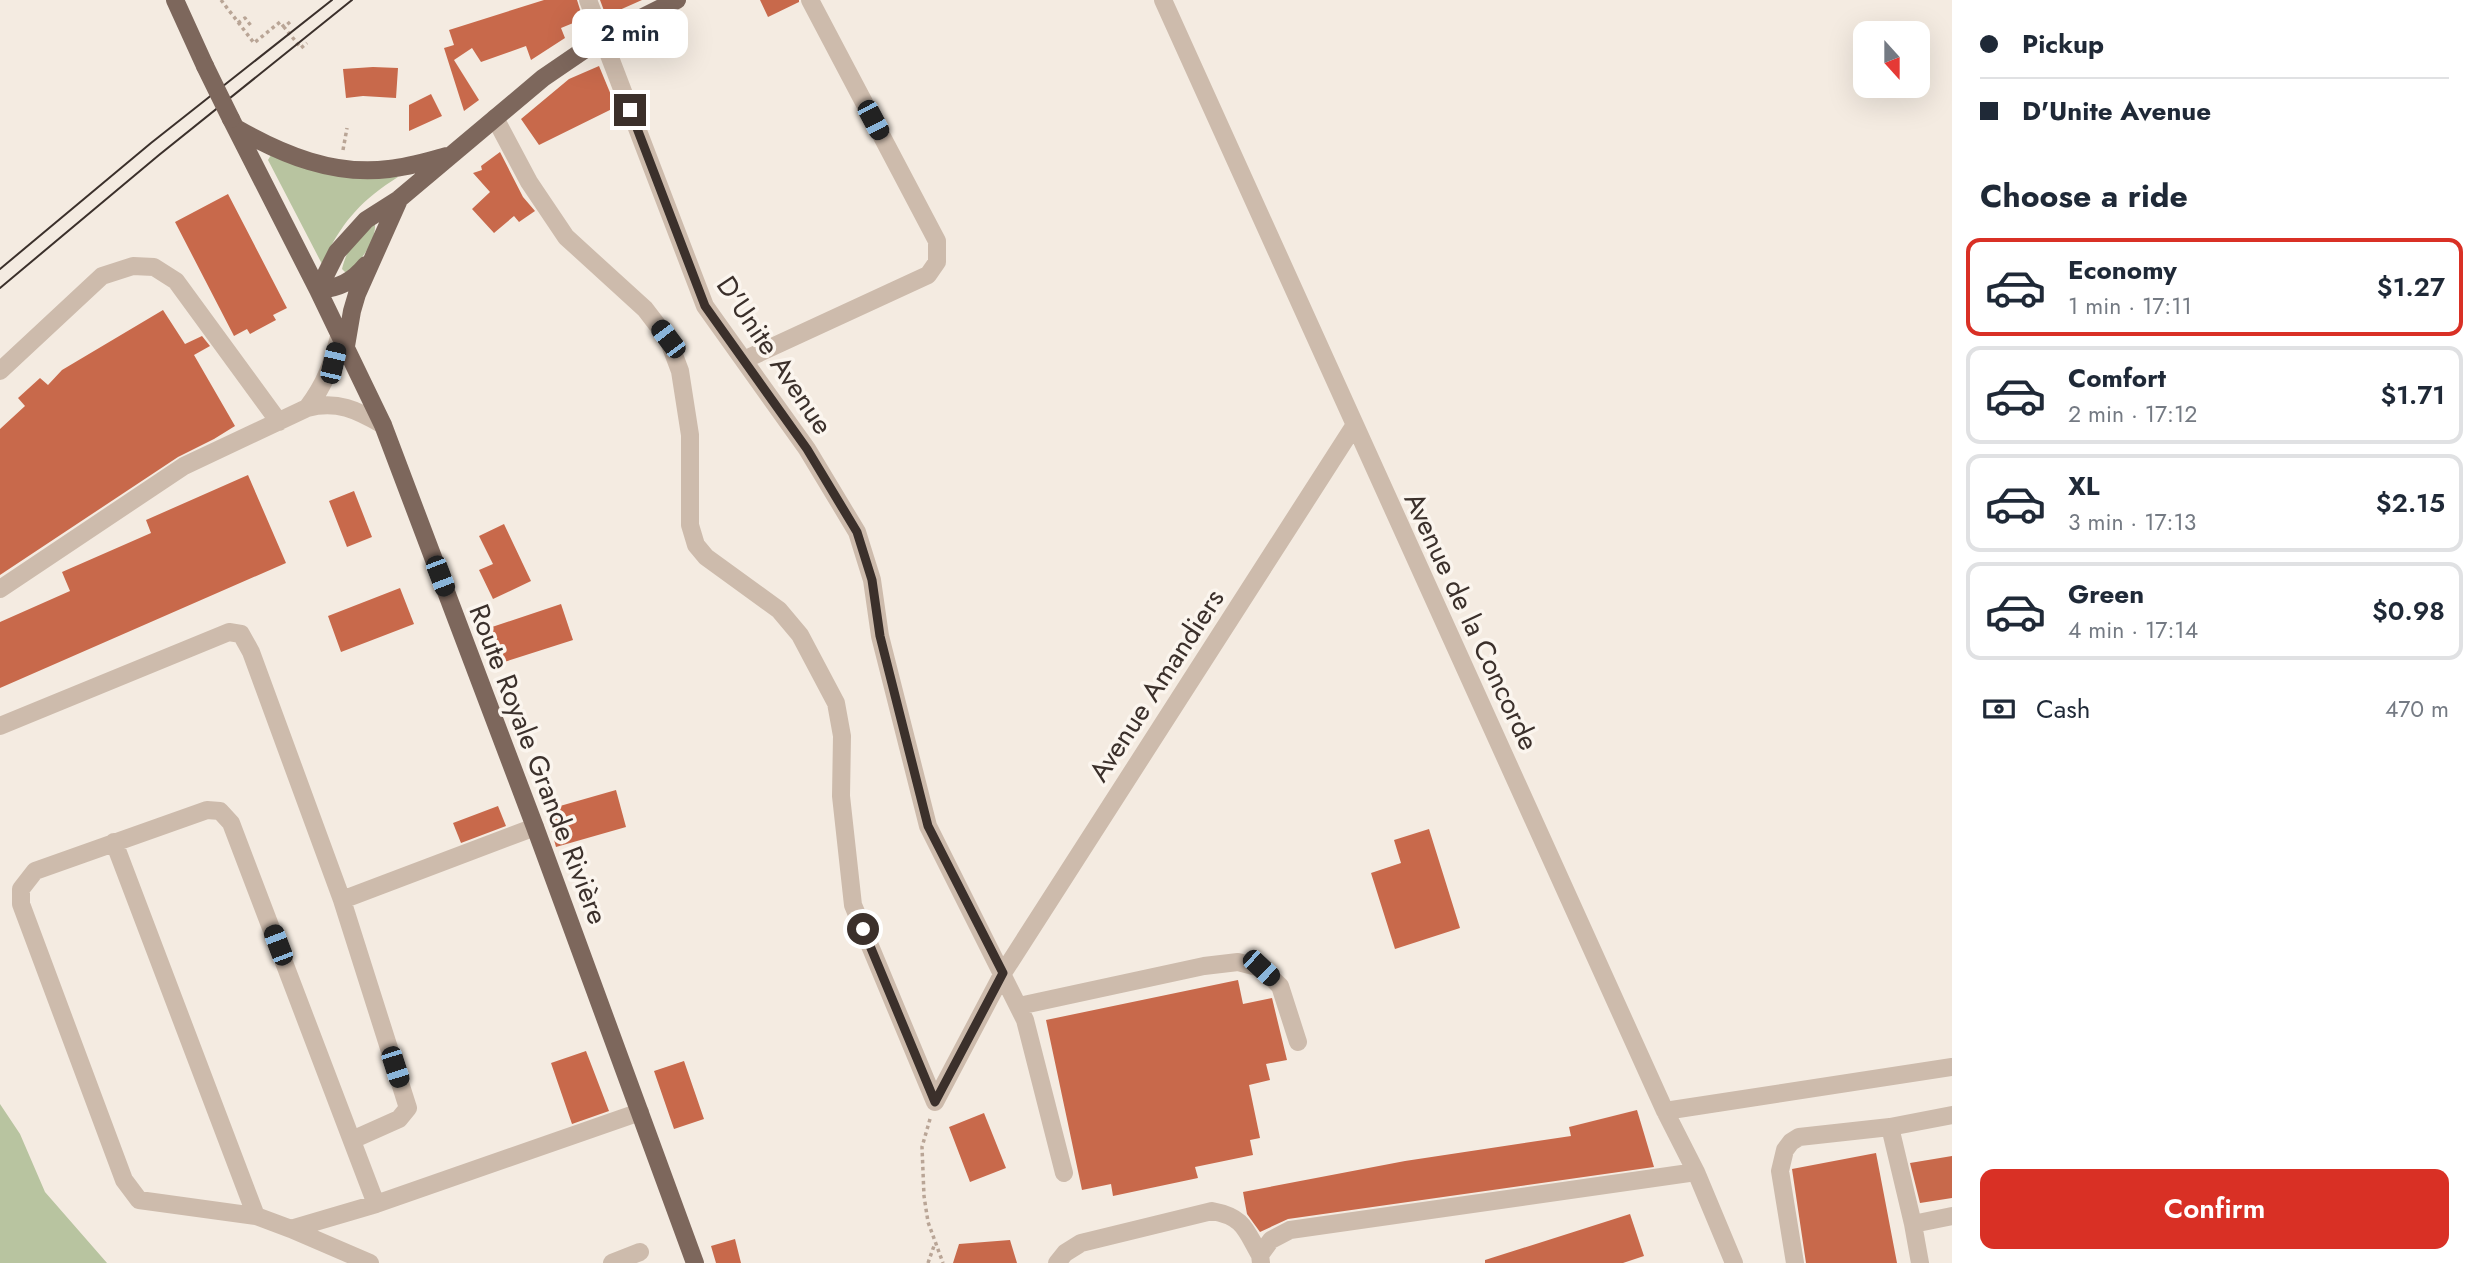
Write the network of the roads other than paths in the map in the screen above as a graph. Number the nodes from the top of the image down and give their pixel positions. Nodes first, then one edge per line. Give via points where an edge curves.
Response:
1 (175, 0) edge
2 (588, 0) edge
3 (677, 0) edge
4 (810, 0) edge
5 (1163, 0) edge
6 (603, 37) junction
7 (495, 118) junction
8 (234, 124) junction
9 (452, 155) junction
10 (399, 199) junction
11 (371, 260) junction
12 (318, 290) junction
13 (343, 340) junction
14 (744, 360) junction
15 (0, 371) edge
16 (307, 408) junction
17 (279, 422) junction
18 (383, 425) junction
19 (1354, 426) junction
20 (0, 589) edge
21 (0, 726) edge
22 (535, 827) junction
23 (114, 842) junction
24 (342, 901) junction
25 (1003, 973) junction
26 (1019, 1006) junction
27 (1298, 1042) dead end
28 (1952, 1067) edge
29 (1665, 1111) junction
30 (640, 1112) junction
31 (1952, 1115) edge
32 (1890, 1127) junction
33 (352, 1140) junction
34 (1696, 1172) junction
35 (1064, 1173) dead end
36 (376, 1204) junction
37 (256, 1216) junction
38 (1952, 1216) edge
39 (1913, 1224) junction
40 (291, 1229) junction
41 (640, 1252) dead end
42 (1261, 1259) edge
43 (370, 1263) edge
44 (612, 1263) edge
45 (695, 1263) edge
46 (1057, 1263) edge
47 (1734, 1263) edge
48 (1795, 1263) edge
49 (1920, 1263) edge

1 - 8 main road, Route Royale Grande Rivière, bridge
2 - 6 street, D'Unite Avenue
3 - 6 main road
4 - 14 street via 937,241 937,262 928,275
5 - 19 street, Avenue de la Concorde
6 - 7 main road
6 - 14 street, D'Unite Avenue via 705,306
7 - 9 main road
7 - 25 street, Avenue Amandiers via 529,182 566,237 645,309 668,339 680,371 690,435 690,525 696,545 779,610 800,635 836,704 853,905 935,1102
8 - 9 main road via 279,152 340,169 388,169
8 - 12 main road, Route Royale Grande Rivière
9 - 10 main road
10 - 11 main road
10 - 12 main road via 354,232
11 - 12 main road via 351,281
11 - 13 main road
12 - 13 main road, Route Royale Grande Rivière
13 - 16 street via 328,376
13 - 18 main road, Route Royale Grande Rivière
14 - 25 street, D'Unite Avenue via 807,449 857,532 928,826
15 - 17 street via 102,276 133,266 154,267 176,281
16 - 17 street
16 - 18 street via 345,406
17 - 20 street via 184,466
18 - 22 main road, Route Royale Grande Rivière
19 - 25 street, Avenue Amandiers
19 - 29 street, Avenue de la Concorde
21 - 24 street via 229,632 241,634
22 - 24 street
22 - 30 main road, Route Royale Grande Rivière
23 - 33 street via 207,810 220,811 231,823
23 - 37 street
23 - 37 street via 35,871 20,897 124,1180 139,1200
24 - 33 street via 408,1108 399,1119
25 - 26 street, D'Unite Avenue
26 - 27 street via 1238,962 1261,968 1280,986
26 - 35 street, D'Unite Avenue
28 - 29 street
29 - 34 street, Avenue de la Concorde
30 - 36 street
30 - 45 main road, Route Royale Grande Rivière
31 - 32 street
32 - 39 street
32 - 48 street via 1799,1137 1785,1150 1780,1171
33 - 36 street
34 - 42 street via 1290,1230 1271,1240
34 - 47 street, Avenue de la Concorde
36 - 40 street
37 - 40 street
38 - 39 street
39 - 49 street
40 - 43 street
41 - 44 street
42 - 46 street via 1241,1222 1212,1211 1081,1244

